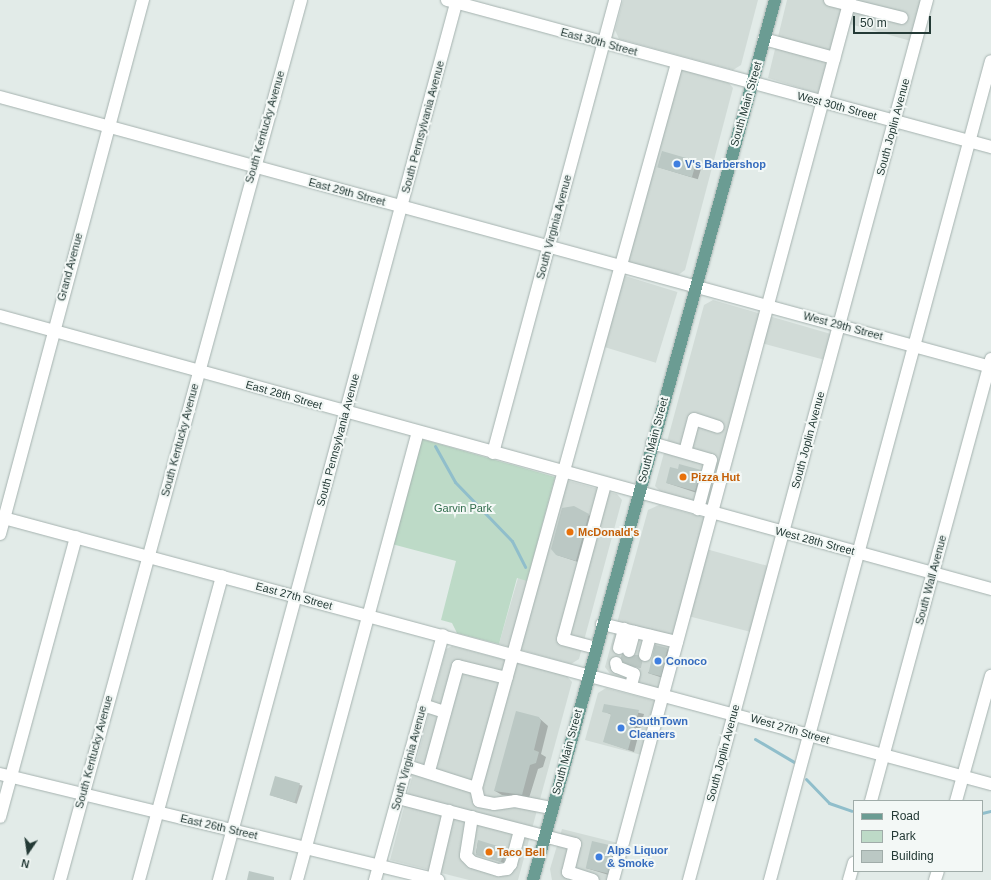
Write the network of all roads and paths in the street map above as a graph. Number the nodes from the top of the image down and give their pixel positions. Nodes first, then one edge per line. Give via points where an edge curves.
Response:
1 (143, 0) edge
2 (301, 0) edge
3 (615, 0) edge
4 (775, 0) edge
5 (830, 0) edge
6 (927, 0) edge
7 (454, 1) edge
8 (849, 2) edge
9 (902, 18) dead end
10 (764, 40) junction
11 (603, 43) junction
12 (834, 58) junction
13 (991, 61) edge
14 (676, 63) junction
15 (752, 83) junction
16 (0, 97) edge
17 (822, 102) junction
18 (894, 121) junction
19 (109, 127) junction
20 (969, 142) junction
21 (991, 148) edge
22 (254, 167) junction
23 (401, 207) junction
24 (548, 248) junction
25 (621, 267) junction
26 (695, 287) junction
27 (767, 306) junction
28 (0, 316) edge
29 (839, 325) junction
30 (53, 331) junction
31 (914, 346) junction
32 (990, 364) edge
33 (198, 371) junction
34 (346, 412) junction
35 (718, 427) dead end
36 (418, 432) junction
37 (652, 443) junction
38 (685, 452) junction
39 (493, 453) junction
40 (565, 473) junction
41 (605, 484) junction
42 (638, 493) junction
43 (698, 509) junction
44 (711, 513) junction
45 (2, 517) edge
46 (783, 532) junction
47 (0, 534) edge
48 (76, 537) junction
49 (858, 553) junction
50 (148, 556) junction
51 (933, 573) junction
52 (222, 576) junction
53 (991, 589) edge
54 (296, 597) junction
55 (368, 616) junction
56 (602, 624) junction
57 (638, 633) junction
58 (443, 635) junction
59 (677, 642) junction
60 (596, 648) junction
61 (513, 654) junction
62 (589, 673) junction
63 (991, 676) edge
64 (507, 678) junction
65 (663, 694) junction
66 (423, 705) junction
67 (445, 712) junction
68 (734, 714) junction
69 (810, 735) junction
70 (883, 755) junction
71 (407, 766) junction
72 (429, 771) junction
73 (6, 775) edge
74 (963, 776) junction
75 (991, 784) edge
76 (476, 788) junction
77 (83, 795) junction
78 (398, 798) junction
79 (871, 800) edge
80 (956, 800) edge
81 (552, 808) junction
82 (449, 811) junction
83 (158, 812) junction
84 (0, 817) edge
85 (472, 817) junction
86 (233, 829) junction
87 (520, 830) junction
88 (544, 836) junction
89 (306, 848) junction
90 (379, 866) junction
91 (853, 866) edge
92 (436, 879) edge
93 (60, 880) edge
94 (140, 880) edge
95 (219, 880) edge
96 (297, 880) edge
97 (376, 880) edge
98 (533, 880) edge
99 (593, 880) edge
100 (613, 880) edge
101 (688, 880) edge
102 (770, 880) edge
103 (849, 880) edge

1 - 19 street, Grand Avenue
2 - 22 street, South Kentucky Avenue
3 - 11 street, South Virginia Avenue
4 - 10 main road, South Main Street
5 - 8 street
6 - 18 street, South Joplin Avenue
7 - 11 street, East 30th Street
7 - 23 street, South Pennsylvania Avenue
8 - 9 street
8 - 12 street
10 - 12 street
10 - 15 main road, South Main Street
11 - 14 street, East 30th Street
11 - 24 street, South Virginia Avenue
12 - 17 street
13 - 20 street
14 - 15 street, East 30th Street
14 - 25 street
15 - 17 street, West 30th Street
15 - 26 main road, South Main Street
16 - 19 street, East 29th Street
17 - 18 street, West 30th Street
17 - 27 street
18 - 20 street, West 30th Street
18 - 29 street, South Joplin Avenue
19 - 22 street, East 29th Street
19 - 30 street, Grand Avenue
20 - 21 street, West 30th Street
20 - 31 street
22 - 23 street, East 29th Street
22 - 33 street, South Kentucky Avenue
23 - 24 street, East 29th Street
23 - 34 street, South Pennsylvania Avenue
24 - 25 street, East 29th Street
24 - 39 street, South Virginia Avenue
25 - 26 street, East 29th Street
25 - 40 street
26 - 27 street, West 29th Street
26 - 37 main road, South Main Street
27 - 29 street, West 29th Street
27 - 44 street
28 - 30 street, East 28th Street
29 - 31 street, West 29th Street
29 - 46 street, South Joplin Avenue
30 - 33 street, East 28th Street
30 - 45 street, Grand Avenue
31 - 32 street, West 29th Street
31 - 49 street
32 - 51 street, South Wall Avenue
33 - 34 street, East 28th Street
33 - 50 street, South Kentucky Avenue
34 - 36 street, East 28th Street
34 - 54 street, South Pennsylvania Avenue
35 - 38 street via 694,419
36 - 39 street, East 28th Street
36 - 55 street
37 - 38 street
37 - 42 main road, South Main Street
38 - 43 street via 710,460
39 - 40 street, East 28th Street
40 - 41 street, East 28th Street
40 - 61 street
41 - 42 street, East 28th Street
41 - 60 street via 563,640
42 - 43 street, West 28th Street
42 - 56 main road, South Main Street
43 - 44 street, West 28th Street
44 - 46 street, West 28th Street
44 - 59 street
45 - 47 street, Grand Avenue
45 - 48 street, East 27th Street
46 - 49 street, West 28th Street
46 - 68 street, South Joplin Avenue
48 - 50 street, East 27th Street
48 - 73 street
49 - 51 street, West 28th Street
49 - 69 street
50 - 52 street, East 27th Street
50 - 77 street, South Kentucky Avenue
51 - 53 street, West 28th Street
51 - 70 street, South Wall Avenue
52 - 54 street, East 27th Street
52 - 83 street
54 - 55 street, East 27th Street
54 - 86 street, South Pennsylvania Avenue
55 - 58 street, East 27th Street
55 - 89 street
56 - 57 street
56 - 60 main road, South Main Street
57 - 57 street via 633,652
57 - 59 street
58 - 61 street, East 27th Street
58 - 66 street, South Virginia Avenue
59 - 65 street
60 - 62 main road, South Main Street
61 - 62 street, East 27th Street
61 - 64 street
62 - 65 street, West 27th Street via 630,670
62 - 81 main road, South Main Street
63 - 74 street
64 - 67 street via 458,666
64 - 76 street
65 - 68 street, West 27th Street
65 - 100 street
66 - 67 street
66 - 71 street, South Virginia Avenue
67 - 72 street
68 - 69 street, West 27th Street
68 - 101 street, South Joplin Avenue
69 - 70 street, West 27th Street
69 - 102 street
70 - 74 street, West 27th Street
70 - 79 street, South Wall Avenue
71 - 72 street
71 - 78 street, South Virginia Avenue
72 - 76 street
73 - 77 street, East 26th Street
73 - 84 street
74 - 75 street, West 27th Street
74 - 80 street
76 - 81 street via 479,801 494,804 515,801
77 - 83 street, East 26th Street
77 - 93 street, South Kentucky Avenue
78 - 82 street
78 - 90 street, South Virginia Avenue
81 - 88 main road, South Main Street
82 - 85 street
82 - 92 street
83 - 86 street, East 26th Street
83 - 94 street
85 - 87 street
85 - 87 street via 466,856 472,862 499,870 507,870 511,864
86 - 89 street, East 26th Street
86 - 95 street, South Pennsylvania Avenue
87 - 88 street
88 - 98 main road, South Main Street
88 - 99 street via 575,844 568,872
89 - 90 street, East 26th Street
89 - 96 street
90 - 92 street, East 26th Street
90 - 97 street, South Virginia Avenue
91 - 103 street

